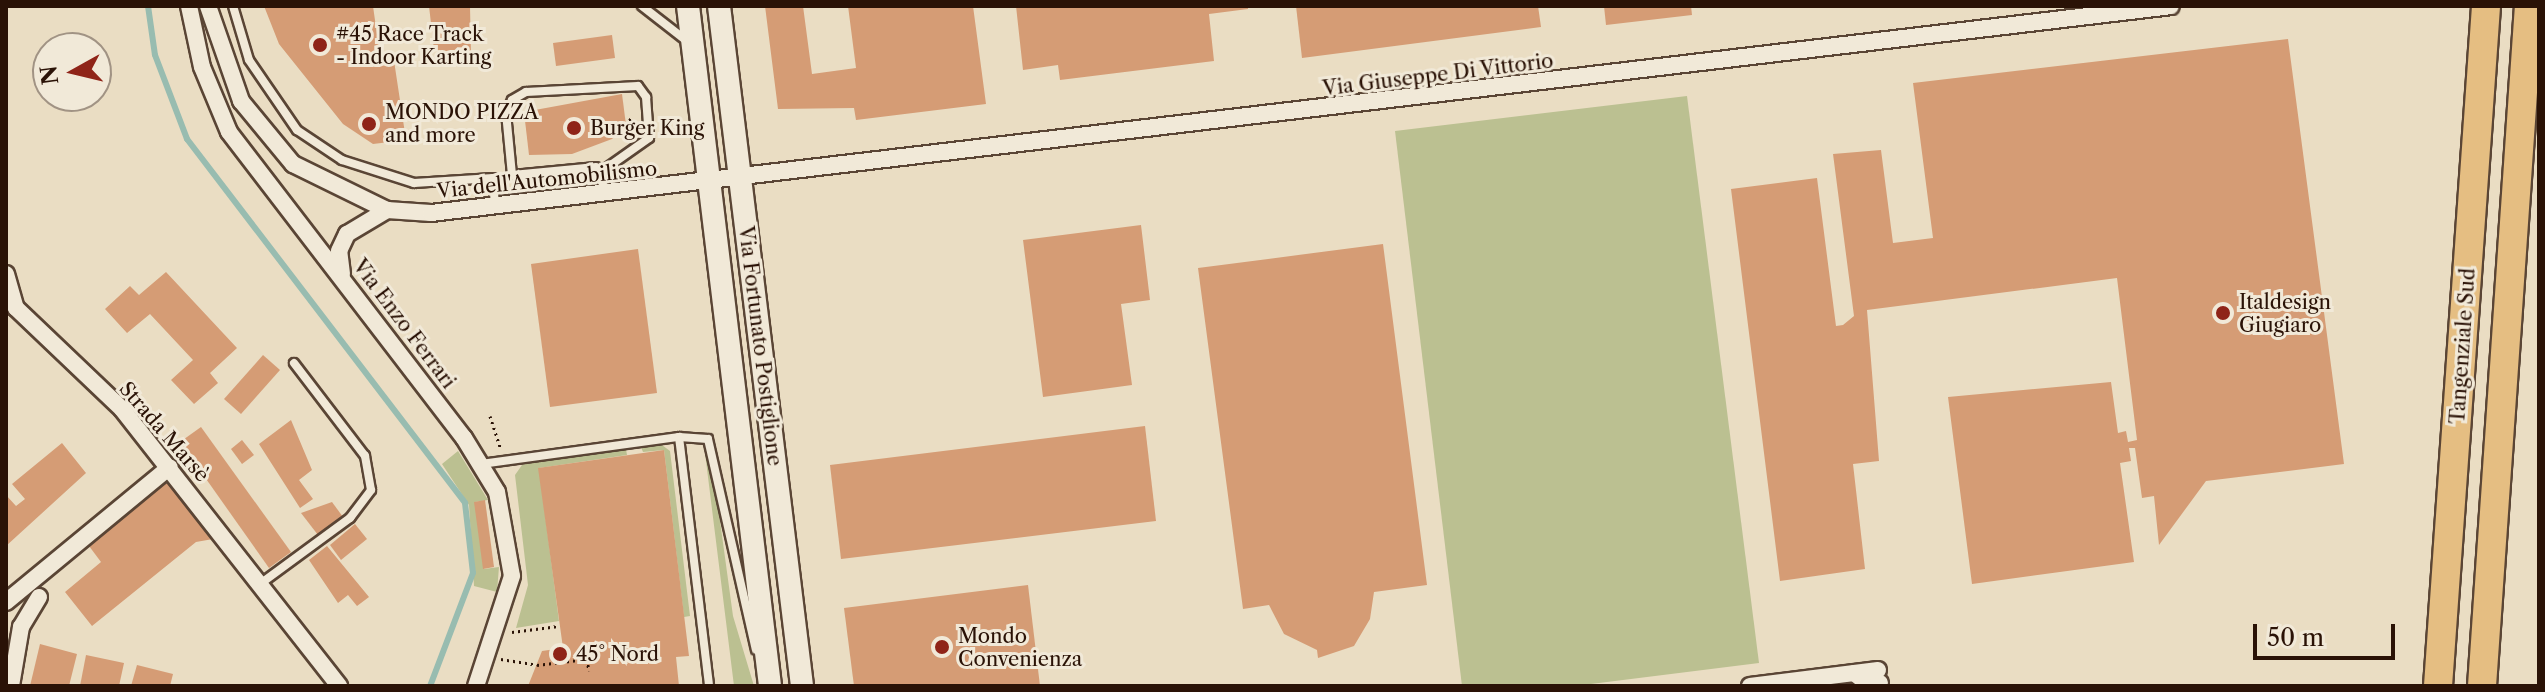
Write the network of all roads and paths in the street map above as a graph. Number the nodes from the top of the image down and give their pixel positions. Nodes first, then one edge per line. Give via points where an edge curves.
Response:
1 (189, 6) edge
2 (208, 6) edge
3 (233, 6) edge
4 (642, 6) edge
5 (688, 6) edge
6 (719, 6) edge
7 (2171, 6) edge
8 (2486, 6) edge
9 (2529, 6) edge
10 (693, 44) junction
11 (636, 116) dead end
12 (626, 125) dead end
13 (599, 169) junction
14 (510, 171) junction
15 (493, 178) junction
16 (739, 181) junction
17 (710, 183) junction
18 (604, 193) junction
19 (495, 207) junction
20 (387, 210) junction
21 (6, 274) edge
22 (342, 275) junction
23 (294, 363) dead end
24 (490, 416) dead end
25 (679, 437) junction
26 (504, 461) junction
27 (480, 464) junction
28 (170, 467) junction
29 (260, 584) junction
30 (39, 597) dead end
31 (6, 602) edge
32 (559, 626) dead end
33 (493, 635) junction
34 (486, 657) junction
35 (589, 671) dead end
36 (1879, 676) dead end
37 (11, 686) edge
38 (339, 686) edge
39 (476, 686) edge
40 (709, 686) edge
41 (770, 686) edge
42 (802, 686) edge
43 (1750, 686) edge
44 (2438, 686) edge
45 (2482, 686) edge

1 - 22 street, Via Enzo Ferrari via 202,67 229,132
2 - 20 street, Via dell'Automobilismo via 227,74 276,148 309,174
3 - 15 lane via 242,44 272,100 324,150 414,183
4 - 10 lane
5 - 10 street, Via Fortunato Postiglione
6 - 16 street, Via Fortunato Postiglione
7 - 16 street, Via Giuseppe Di Vittorio
8 - 44 highway, Tangenziale Sud
9 - 45 highway, Tangenziale Sud
10 - 17 street, Via Fortunato Postiglione
11 - 12 path
13 - 14 lane via 515,177
13 - 14 lane via 649,138 646,97 638,86 517,95 506,113
13 - 18 lane
14 - 15 lane
15 - 19 lane
16 - 17 street, Via Giuseppe Di Vittorio
16 - 42 street, Via Fortunato Postiglione
17 - 18 street, Via dell'Automobilismo
17 - 41 street, Via Fortunato Postiglione
18 - 19 street, Via dell'Automobilismo
19 - 20 street, Via dell'Automobilismo
20 - 22 street, Via dell'Automobilismo via 347,234 339,251
21 - 28 street, Strada Marsè via 16,308 122,409
22 - 27 street, Via Enzo Ferrari
23 - 29 lane via 365,456 371,490 350,518
24 - 26 path
25 - 26 lane
25 - 40 lane
25 - 41 lane via 708,439 714,450 742,608
26 - 27 lane
27 - 33 street, Via Enzo Ferrari via 497,492 512,576
28 - 29 street, Strada Marsè
28 - 31 street
29 - 38 street, Strada Marsè
30 - 37 street via 21,627
32 - 33 path
33 - 34 street, Via Enzo Ferrari
34 - 35 path via 537,665 587,659
34 - 39 street, Via Enzo Ferrari
36 - 43 street via 1854,673

